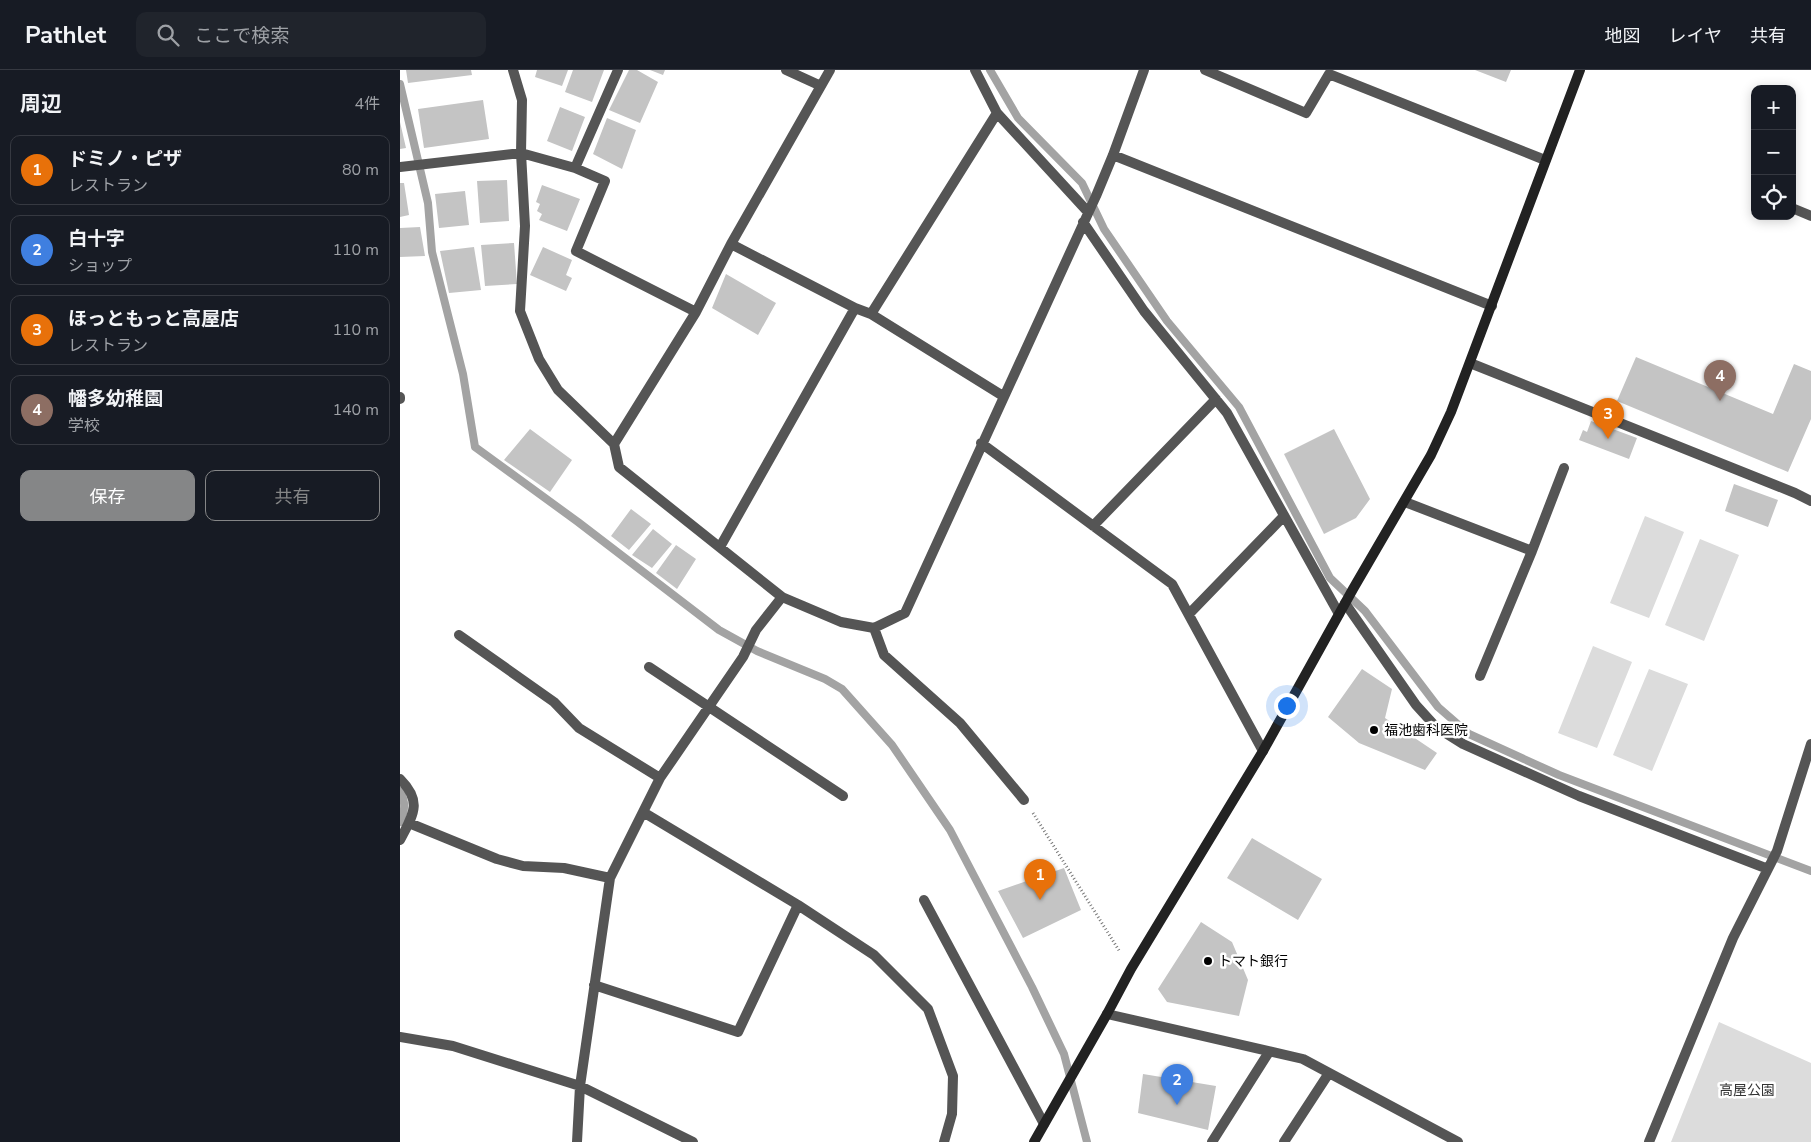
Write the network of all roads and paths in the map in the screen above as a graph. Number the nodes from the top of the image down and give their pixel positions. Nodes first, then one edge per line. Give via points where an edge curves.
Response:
1 (513, 70) edge
2 (618, 70) edge
3 (786, 70) edge
4 (830, 70) edge
5 (975, 70) edge
6 (1144, 70) edge
7 (1205, 70) edge
8 (1580, 70) edge
9 (821, 86) junction
10 (997, 113) junction
11 (521, 153) junction
12 (1113, 155) junction
13 (1546, 160) junction
14 (400, 167) edge
15 (575, 168) junction
16 (1089, 209) junction
17 (1796, 210) edge
18 (1811, 216) edge
19 (1083, 222) junction
20 (732, 244) junction
21 (1492, 306) junction
22 (855, 308) junction
23 (696, 312) junction
24 (871, 314) junction
25 (1470, 363) junction
26 (1003, 396) junction
27 (1216, 399) junction
28 (981, 443) junction
29 (614, 444) junction
30 (1564, 468) dead end
31 (1811, 501) edge
32 (1405, 502) junction
33 (1284, 516) junction
34 (1093, 526) junction
35 (720, 547) junction
36 (1532, 551) junction
37 (782, 597) junction
38 (1346, 602) junction
39 (1189, 614) junction
40 (1339, 614) junction
41 (874, 628) junction
42 (459, 635) dead end
43 (649, 667) dead end
44 (1480, 676) dead end
45 (708, 705) junction
46 (1811, 744) edge
47 (1263, 751) junction
48 (660, 778) junction
49 (400, 779) edge
50 (843, 796) dead end
51 (1024, 800) joint
52 (643, 812) junction
53 (408, 823) junction
54 (400, 840) edge
55 (1770, 865) junction
56 (610, 878) junction
57 (924, 900) dead end
58 (798, 905) junction
59 (1130, 969) junction
60 (594, 985) junction
61 (1107, 1014) junction
62 (400, 1037) edge
63 (1269, 1052) junction
64 (1329, 1073) junction
65 (580, 1086) junction
66 (1044, 1124) junction
67 (577, 1142) edge
68 (692, 1142) edge
69 (944, 1142) edge
70 (1034, 1142) edge
71 (1212, 1142) edge
72 (1284, 1142) edge
73 (1458, 1142) edge
74 (1649, 1142) edge

1 - 11 street via 522,100
2 - 15 street
3 - 9 street
4 - 9 street
5 - 10 street
6 - 12 street
7 - 13 street via 1306,113 1329,74
8 - 13 street
9 - 20 street
10 - 16 street
10 - 24 street
11 - 14 street
11 - 15 street
11 - 29 street via 525,226 520,311 539,359 558,390
12 - 16 street
12 - 21 street
13 - 21 street
15 - 23 street via 605,181 576,251
16 - 19 street
17 - 18 street
19 - 26 street
19 - 27 street via 1144,312
20 - 22 street
20 - 23 street
21 - 25 street
22 - 24 street
22 - 35 street
23 - 29 street
24 - 26 street
25 - 31 street
25 - 32 street via 1431,455
26 - 28 street
27 - 33 street
27 - 34 street
28 - 34 street
28 - 41 street via 905,612
29 - 35 street via 619,468
30 - 36 street
32 - 36 street
32 - 38 street
33 - 39 street
33 - 40 street
34 - 39 street via 1172,584
35 - 37 street
36 - 44 street
37 - 41 street via 842,622
37 - 45 street via 756,630 745,652
38 - 40 street
38 - 55 street via 1416,705 1436,727 1463,744 1579,796
39 - 47 street
40 - 47 street
41 - 51 street via 884,655 960,723
42 - 48 street via 554,702 579,728
43 - 45 street
45 - 48 street
45 - 50 street
46 - 55 street
47 - 59 street
48 - 52 street
49 - 53 street via 410,790 415,806
51 - 59 path
52 - 56 street
52 - 58 street
53 - 54 street
53 - 56 street via 497,859 523,866 564,868
55 - 74 street via 1733,938
56 - 60 street
57 - 66 street
58 - 60 street via 738,1032
58 - 69 street via 874,955 928,1009 953,1076 952,1114
59 - 61 street
60 - 65 street
61 - 63 street
61 - 66 street
62 - 65 street via 453,1046
63 - 64 street via 1302,1059
63 - 71 street
64 - 72 street
64 - 73 street
65 - 67 street
65 - 68 street
66 - 70 street

